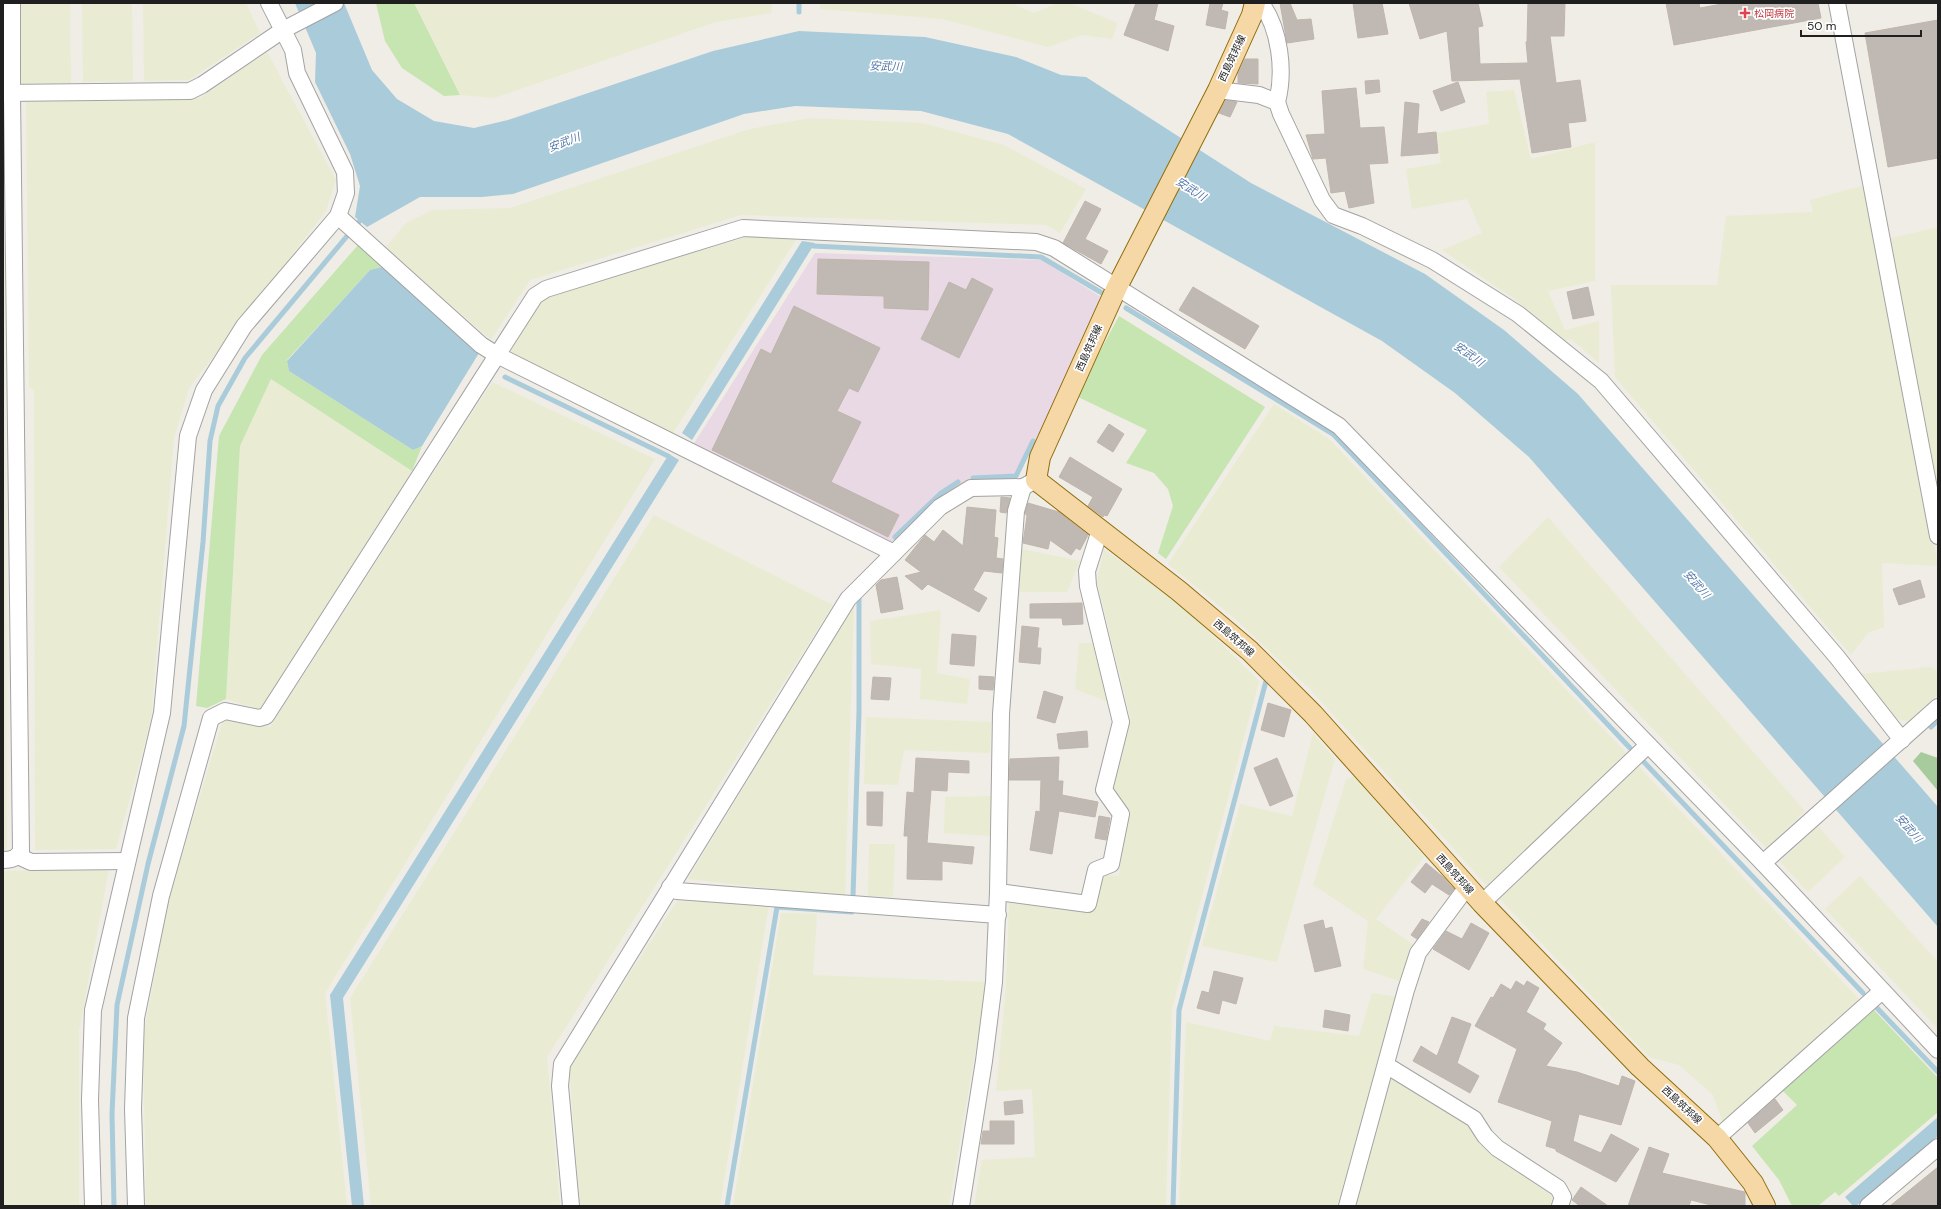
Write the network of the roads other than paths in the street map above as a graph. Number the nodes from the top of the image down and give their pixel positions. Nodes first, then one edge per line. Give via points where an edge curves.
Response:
1 (12, 3) edge
2 (269, 3) edge
3 (335, 3) edge
4 (1254, 3) edge
5 (1261, 3) edge
6 (1836, 3) edge
7 (286, 29) junction
8 (1218, 90) junction
9 (7, 93) edge
10 (1277, 102) junction
11 (338, 216) junction
12 (1116, 287) junction
13 (497, 355) junction
14 (1029, 484) junction
15 (1100, 530) junction
16 (1938, 536) edge
17 (894, 553) junction
18 (1938, 707) edge
19 (1899, 743) junction
20 (1648, 745) junction
21 (10, 858) edge
22 (127, 861) junction
23 (1763, 863) junction
24 (670, 887) junction
25 (1467, 887) junction
26 (998, 892) junction
27 (1482, 903) junction
28 (998, 915) junction
29 (1882, 991) junction
30 (1938, 1050) edge
31 (1386, 1065) junction
32 (1718, 1138) junction
33 (1938, 1147) edge
34 (93, 1206) edge
35 (136, 1206) edge
36 (571, 1206) edge
37 (961, 1206) edge
38 (1347, 1206) edge
39 (1560, 1206) edge
40 (1765, 1206) edge
41 (1868, 1206) edge

1 - 9 street
2 - 7 street
3 - 7 street
4 - 8 main road, 西島筑邦線 via 1252,15
5 - 10 street via 1268,12 1279,48 1281,86
6 - 16 street
7 - 9 street via 202,86 190,91
7 - 11 street via 297,74 345,172 346,192
8 - 10 street via 1259,95
8 - 12 main road, 西島筑邦線
9 - 21 street via 21,851
10 - 19 street via 1280,114 1322,200 1333,215 1432,260 1518,314 1601,381 1836,657
11 - 13 street via 481,345
11 - 22 street via 244,326 204,390 188,436 162,712
12 - 13 street via 1054,248 1036,242 743,228 546,289 535,296
12 - 14 main road, 西島筑邦線
12 - 20 street via 1339,426
13 - 17 street
13 - 35 street via 266,716 259,718 225,711 211,718 161,896 136,1018 133,1109
14 - 15 main road, 西島筑邦線
14 - 17 street via 971,488 940,506
14 - 26 street via 1016,511 1001,714
15 - 25 main road, 西島筑邦線 via 1179,591 1250,651 1313,714
15 - 26 street via 1088,571 1088,586 1121,722 1104,790 1121,814 1110,864 1096,870 1088,904
17 - 24 street via 848,599
18 - 19 street
19 - 23 street
20 - 23 street
20 - 27 street
21 - 22 street via 31,862
22 - 34 street via 93,1010 90,1100
23 - 29 street
24 - 28 street via 677,891
24 - 36 street via 562,1064 560,1086
25 - 27 main road, 西島筑邦線
25 - 31 street via 1418,953
26 - 28 street
27 - 32 main road, 西島筑邦線 via 1640,1067
28 - 37 street via 994,990
29 - 30 street
29 - 32 street
31 - 38 street
31 - 39 street via 1474,1119 1497,1148 1558,1188 1563,1197
32 - 40 main road, 西島筑邦線 via 1753,1183
33 - 41 street

